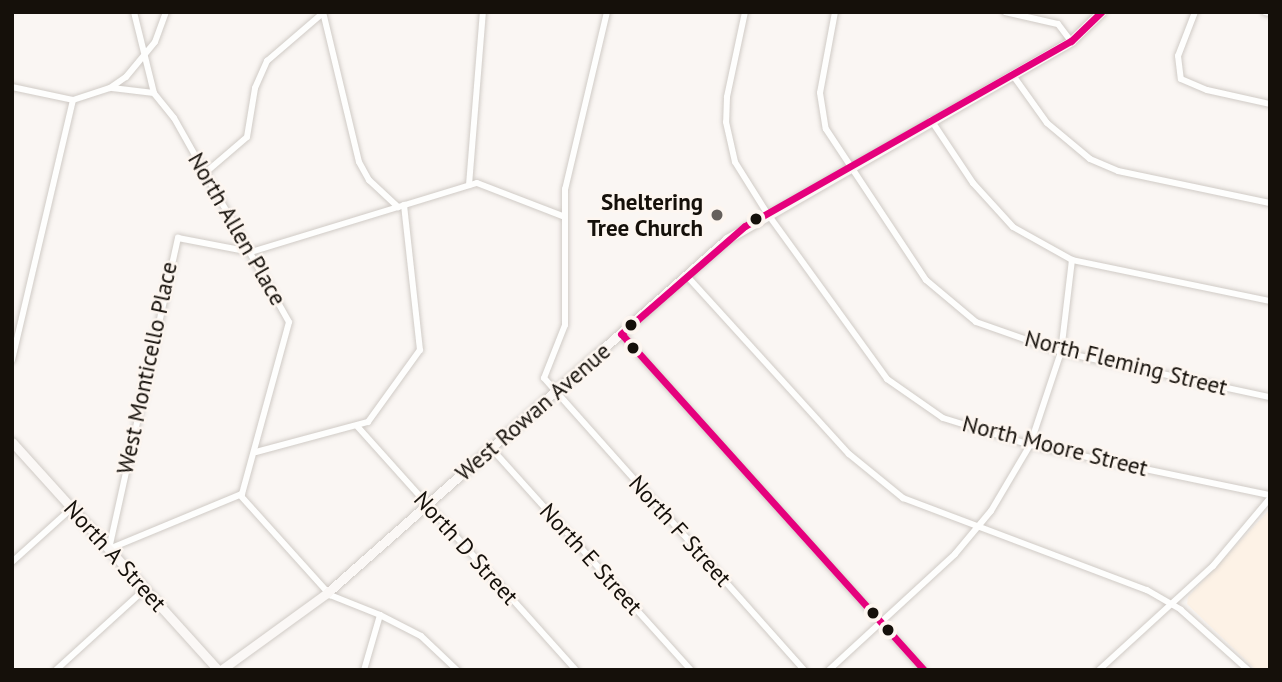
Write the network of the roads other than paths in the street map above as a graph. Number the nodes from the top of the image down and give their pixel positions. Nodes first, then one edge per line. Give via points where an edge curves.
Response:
1 (134, 12) edge
2 (166, 12) edge
3 (323, 12) edge
4 (483, 12) edge
5 (607, 12) edge
6 (745, 12) edge
7 (835, 12) edge
8 (1005, 12) edge
9 (1101, 12) edge
10 (1195, 12) edge
11 (1071, 41) junction
12 (146, 56) junction
13 (1012, 74) junction
14 (12, 87) edge
15 (110, 89) junction
16 (154, 93) junction
17 (73, 100) junction
18 (1270, 104) edge
19 (931, 120) junction
20 (849, 167) junction
21 (205, 173) junction
22 (469, 185) junction
23 (1270, 203) edge
24 (401, 206) junction
25 (767, 213) junction
26 (565, 217) junction
27 (251, 252) junction
28 (1072, 260) junction
29 (687, 275) junction
30 (1270, 301) edge
31 (621, 334) junction
32 (1061, 352) junction
33 (12, 360) edge
34 (555, 392) junction
35 (1270, 397) edge
36 (357, 426) junction
37 (12, 442) edge
38 (1030, 445) junction
39 (491, 448) junction
40 (256, 452) junction
41 (241, 494) junction
42 (1270, 497) edge
43 (428, 505) junction
44 (72, 508) junction
45 (978, 528) junction
46 (109, 549) junction
47 (12, 562) edge
48 (145, 589) junction
49 (327, 593) junction
50 (1171, 605) junction
51 (380, 615) junction
52 (881, 623) junction
53 (1246, 669) edge
54 (56, 670) edge
55 (219, 670) edge
56 (364, 670) edge
57 (457, 670) edge
58 (576, 670) edge
59 (691, 670) edge
60 (804, 670) edge
61 (829, 670) edge
62 (923, 670) edge
63 (1099, 670) edge

1 - 12 street, North Allen Place
2 - 12 street
3 - 21 street via 289,37 267,61 256,89 247,137
3 - 24 street via 359,162 369,180
4 - 22 street
5 - 26 street via 565,189
6 - 25 street, North Moore Street via 726,121 735,162
7 - 20 street, North Fleming Street via 821,78 821,111 830,137
8 - 11 street via 1058,24
9 - 11 street, West Rowan Avenue
10 - 18 street via 1178,56 1181,79 1207,90
11 - 13 street, West Rowan Avenue
12 - 15 street
12 - 16 street, North Allen Place
13 - 19 street, West Rowan Avenue
13 - 23 street via 1046,123 1090,159 1118,171
14 - 17 street
15 - 16 street
15 - 17 street
16 - 21 street, North Allen Place
17 - 33 street
19 - 20 street, West Rowan Avenue
19 - 28 street via 973,183 1013,228
20 - 25 street, West Rowan Avenue
20 - 32 street, North Fleming Street via 926,280 976,323
21 - 27 street, North Allen Place
22 - 24 street, West Monticello Place
22 - 26 street via 481,183
24 - 27 street, West Monticello Place
24 - 36 street via 420,348 370,420
25 - 29 street, West Rowan Avenue via 727,239
25 - 38 street, North Moore Street via 887,379 943,418
26 - 34 street via 565,325 544,374
27 - 40 street, North Allen Place via 289,322
27 - 46 street, West Monticello Place via 185,237 175,242
28 - 30 street
28 - 32 street
29 - 31 street, West Rowan Avenue
29 - 45 street via 849,454 903,498
31 - 34 street, West Rowan Avenue
31 - 52 street
32 - 35 street, North Fleming Street
32 - 38 street
34 - 39 street, West Rowan Avenue
34 - 60 street, North F Street
36 - 40 street
36 - 43 street, North D Street
37 - 44 street, North A Street
38 - 42 street, North Moore Street
38 - 45 street
39 - 43 street, West Rowan Avenue
39 - 59 street, North E Street
40 - 41 street, North Allen Place
41 - 46 street
41 - 49 street
42 - 50 street via 1213,566
43 - 49 street, West Rowan Avenue
43 - 58 street, North D Street
44 - 46 street, North A Street
44 - 47 street
45 - 50 street via 1122,578
45 - 52 street
46 - 48 street, North A Street
48 - 54 street
48 - 55 street, North A Street
49 - 51 street
49 - 55 street, West Rowan Avenue
50 - 53 street
50 - 63 street
51 - 56 street
51 - 57 street via 421,636
52 - 61 street
52 - 62 street

